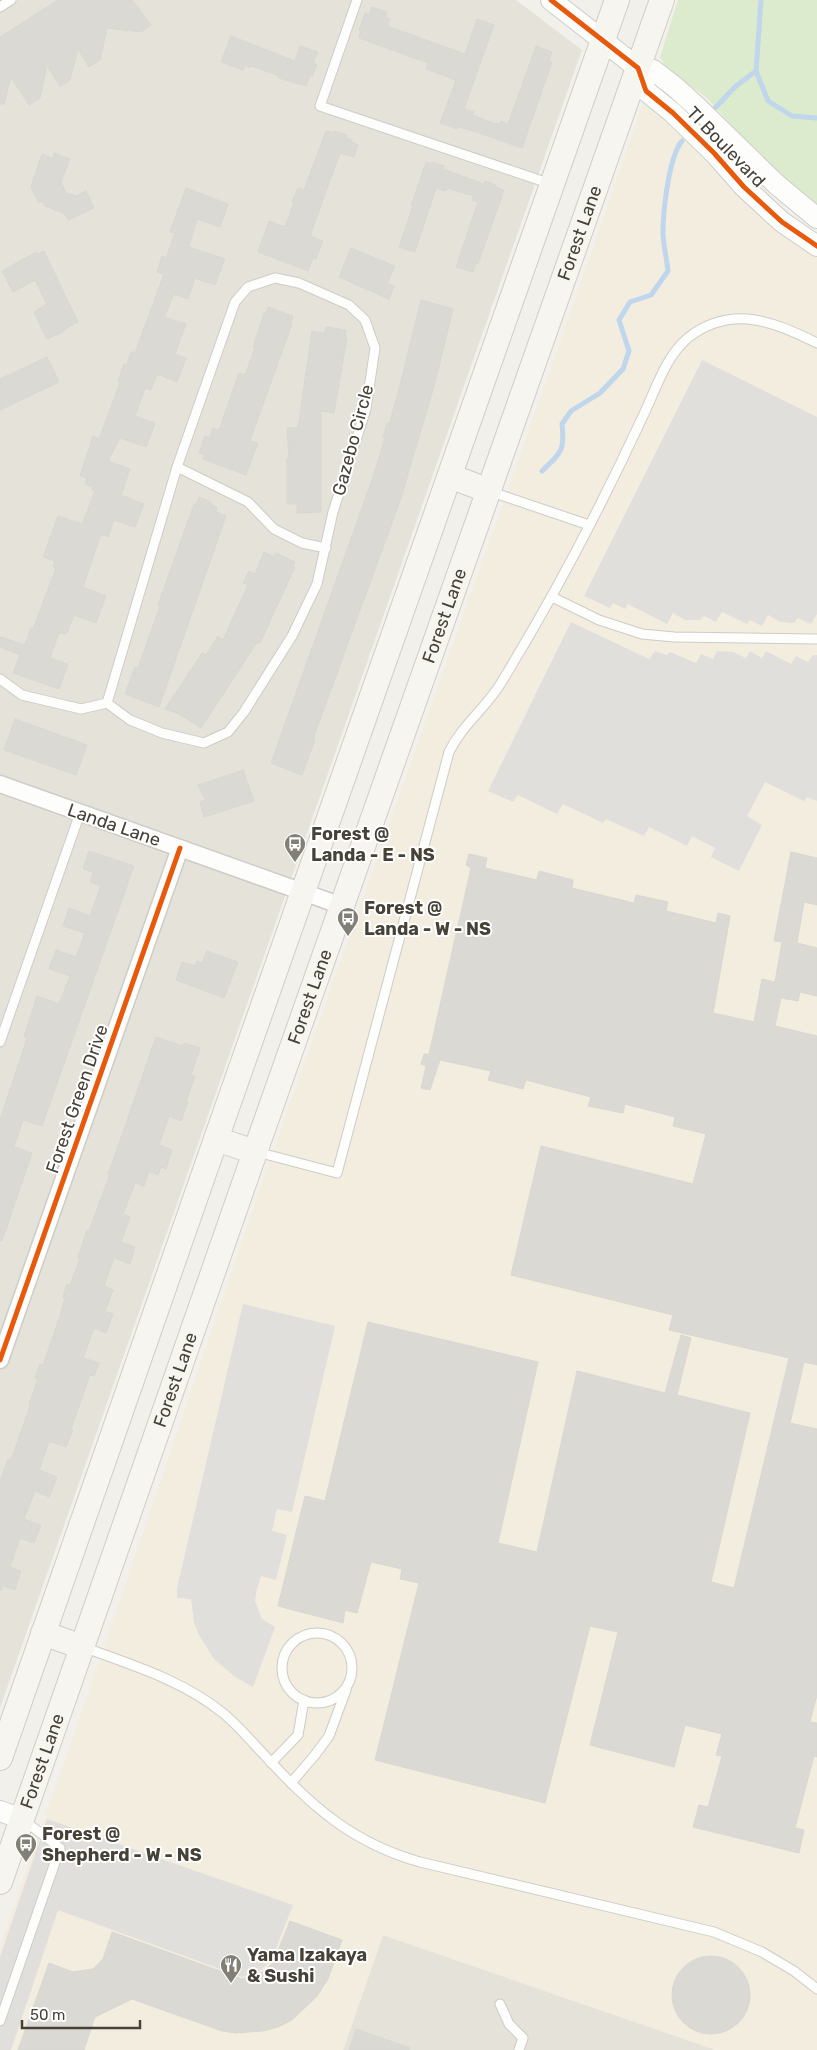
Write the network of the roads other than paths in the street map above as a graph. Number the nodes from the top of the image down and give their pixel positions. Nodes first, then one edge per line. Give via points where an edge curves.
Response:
1 (11, 0) edge
2 (357, 0) edge
3 (551, 0) edge
4 (617, 0) edge
5 (0, 7) edge
6 (660, 7) edge
7 (604, 40) junction
8 (638, 68) junction
9 (553, 184) junction
10 (817, 218) edge
11 (817, 246) edge
12 (817, 343) edge
13 (177, 467) junction
14 (450, 476) junction
15 (489, 491) junction
16 (589, 525) junction
17 (326, 548) junction
18 (552, 597) junction
19 (817, 640) edge
20 (0, 678) edge
21 (107, 703) junction
22 (0, 784) edge
23 (80, 813) junction
24 (180, 848) junction
25 (303, 892) junction
26 (342, 906) junction
27 (0, 1042) edge
28 (216, 1139) junction
29 (255, 1152) junction
30 (0, 1360) edge
31 (43, 1633) junction
32 (82, 1647) junction
33 (348, 1683) junction
34 (304, 1700) junction
35 (0, 1758) edge
36 (271, 1763) junction
37 (291, 1783) junction
38 (0, 1810) edge
39 (22, 1819) junction
40 (0, 1882) edge
41 (817, 1989) edge
42 (500, 2004) dead end
43 (0, 2022) edge
44 (519, 2050) edge

1 - 5 lane
2 - 9 lane via 320,106
3 - 7 street, TI Boulevard
4 - 7 main road
6 - 8 main road, Forest Lane
7 - 8 street, TI Boulevard
7 - 9 main road
8 - 10 street, TI Boulevard via 653,70 674,87 776,184
8 - 11 street, TI Boulevard via 646,91 673,113 782,222
8 - 15 main road, Forest Lane
9 - 14 main road
12 - 16 lane via 772,322 748,318 719,322 689,337 667,365
13 - 17 lane via 248,502 274,529 302,543
13 - 17 lane, Gazebo Circle via 235,302 248,287 275,278 299,283 348,305 365,320 375,348 366,409 333,512
13 - 21 lane, Gazebo Circle
14 - 15 main road
14 - 25 main road
15 - 16 lane
15 - 26 main road, Forest Lane
16 - 18 lane
17 - 21 lane, Gazebo Circle via 317,584 292,636 228,732 204,742 162,733 130,720
18 - 19 lane via 614,626 648,635
18 - 29 lane via 497,689 460,732 449,752 337,1173
20 - 21 lane via 22,695 81,709
22 - 23 street, Landa Lane
23 - 24 street, Landa Lane
23 - 27 lane
24 - 25 street, Landa Lane
24 - 30 street, Forest Green Drive
25 - 26 street, Landa Lane
25 - 28 main road
26 - 29 main road, Forest Lane
28 - 29 main road
28 - 31 main road
29 - 32 main road, Forest Lane
31 - 32 main road
31 - 35 main road
32 - 36 lane via 165,1677 198,1696 233,1722
32 - 39 main road, Forest Lane
33 - 34 lane via 334,1698 320,1702
33 - 34 lane via 352,1663 344,1645 328,1634 310,1634 293,1642 283,1668 289,1687
33 - 37 lane via 329,1736
34 - 36 lane via 298,1735
36 - 37 lane
37 - 41 lane via 336,1823 392,1853 714,1932 762,1952 794,1970
38 - 39 street
39 - 40 main road, Forest Lane
39 - 43 lane via 60,1848
42 - 44 lane via 509,2024 523,2038

